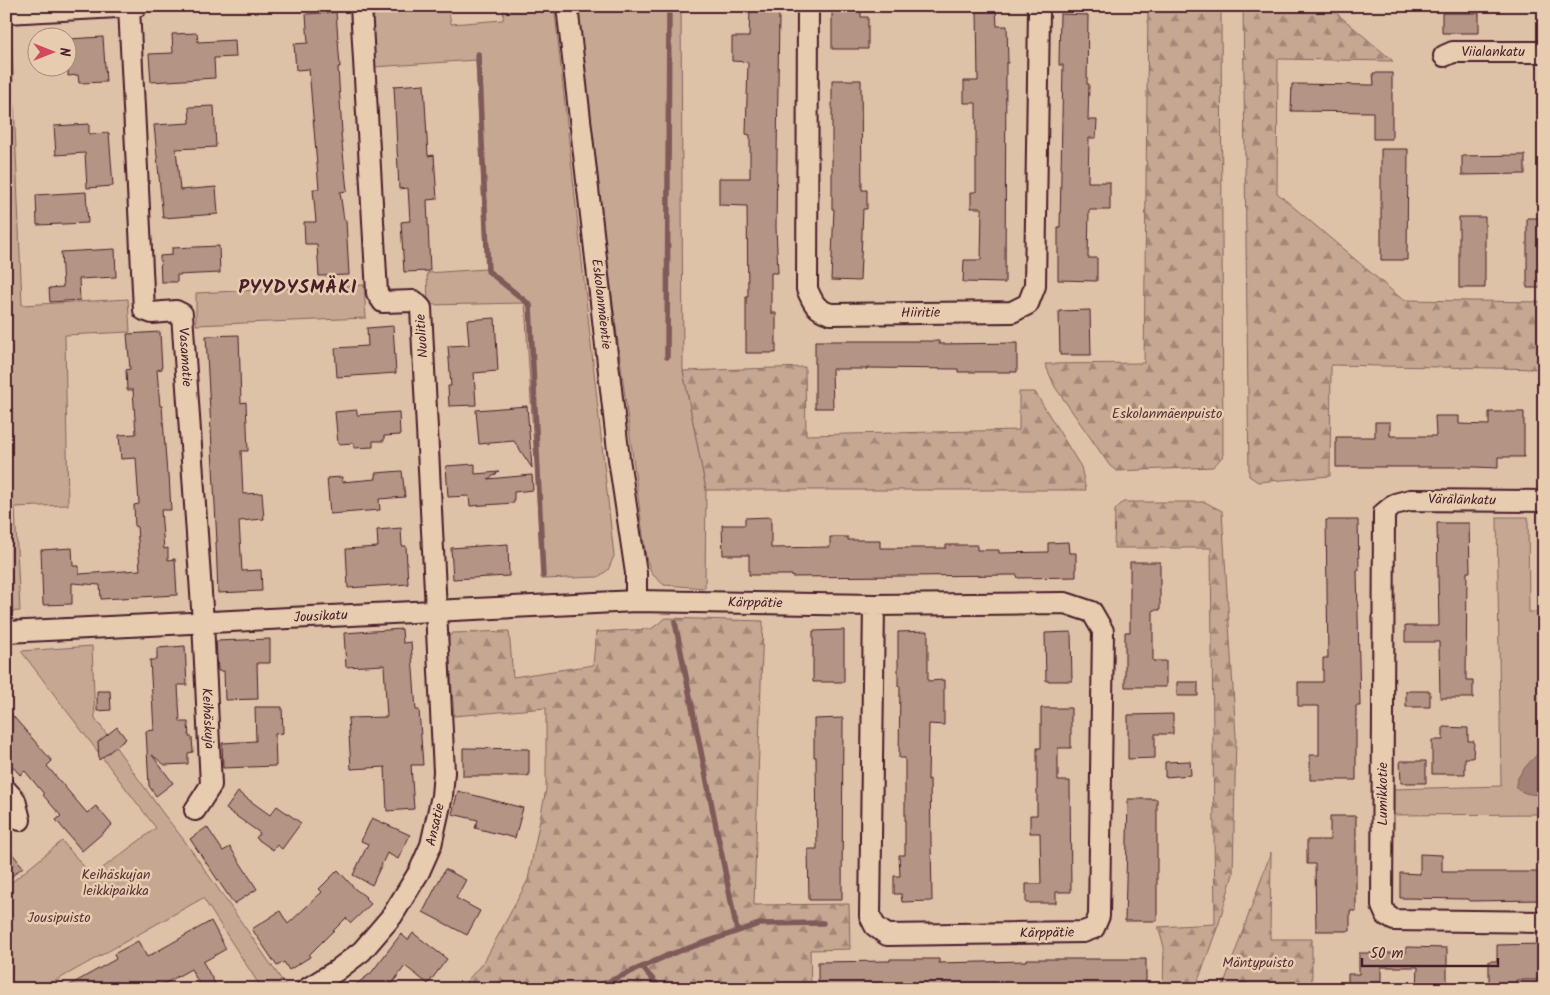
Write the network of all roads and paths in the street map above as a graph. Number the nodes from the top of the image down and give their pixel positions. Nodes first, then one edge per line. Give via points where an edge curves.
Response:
1 (137, 6) edge
2 (361, 6) edge
3 (567, 6) edge
4 (808, 6) edge
5 (1037, 6) edge
6 (129, 7) edge
7 (6, 13) edge
8 (1544, 52) edge
9 (1444, 56) dead end
10 (1544, 501) edge
11 (1384, 513) joint
12 (636, 601) junction
13 (874, 605) junction
14 (435, 611) junction
15 (203, 622) junction
16 (6, 632) edge
17 (6, 790) edge
18 (195, 810) dead end
19 (20, 820) dead end
20 (1544, 922) edge
21 (307, 989) edge

1 - 6 street
2 - 14 street, Nuolitie via 378,293 383,302 414,301 421,308
3 - 12 street, Eskolanmäentie via 619,459 636,573
4 - 5 street, Hiiritie via 807,289 812,302 831,314 1012,312 1028,304 1035,286
6 - 7 street
6 - 15 street, Vasamatie via 144,310 182,314
8 - 9 street, Viialankatu via 1453,52
10 - 11 street, Värälänkatu via 1410,500 1395,504
11 - 20 street, Lumikkotie via 1382,906 1386,915 1394,920
12 - 13 street, Kärppätie
12 - 14 street, Jousikatu
13 - 13 street, Kärppätie via 1065,603 1092,612 1103,630 1099,916 1094,928 1083,932 888,935 875,926 870,916
14 - 15 street, Jousikatu
14 - 21 street, Ansatie via 444,772 431,845 419,872 379,932 362,951
15 - 16 street, Jousikatu
15 - 18 street, Keihäskuja via 211,784
17 - 19 street via 15,800

